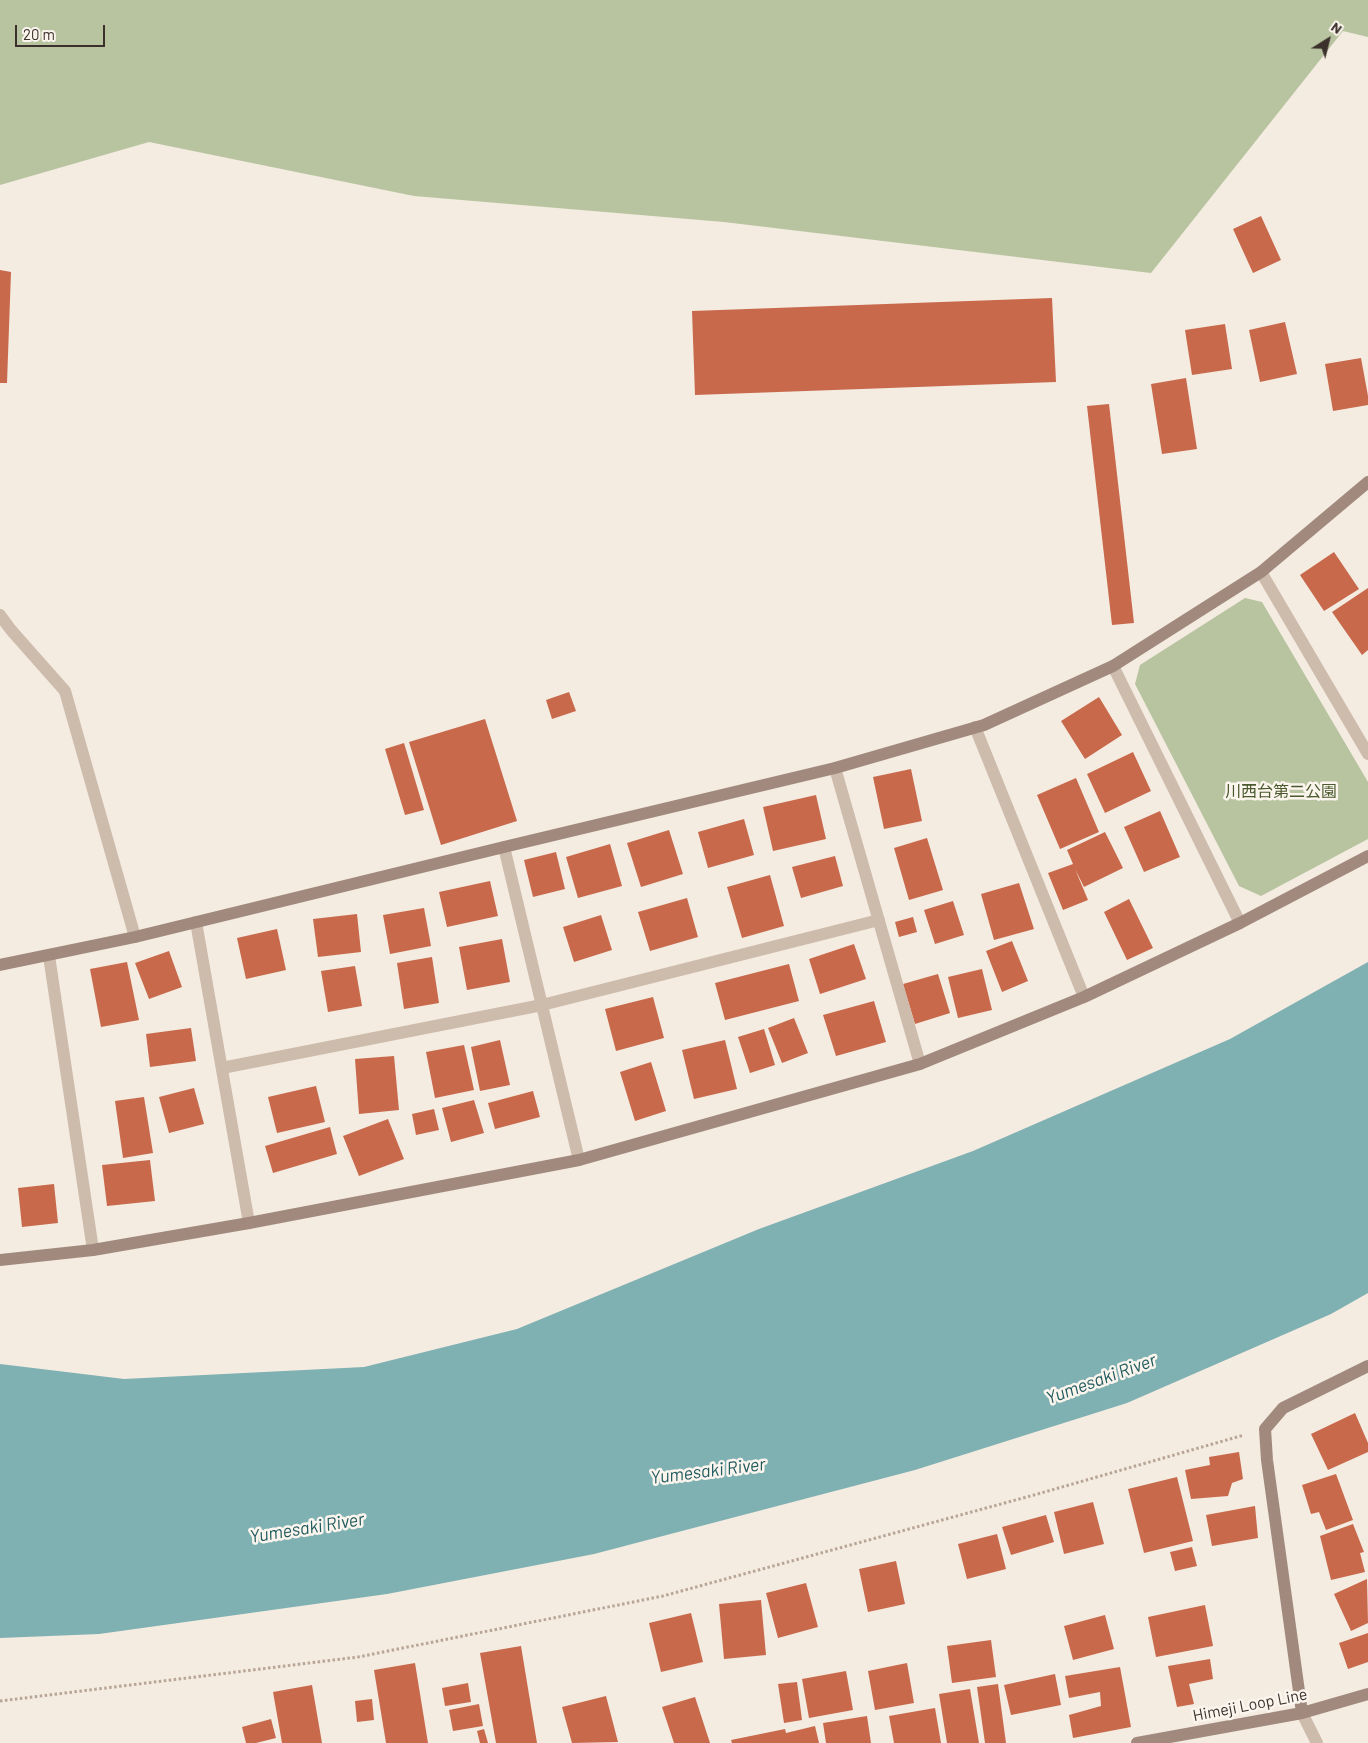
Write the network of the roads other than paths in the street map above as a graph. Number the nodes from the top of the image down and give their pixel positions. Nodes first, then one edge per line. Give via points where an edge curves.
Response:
1 (1368, 482) edge
2 (1261, 572) junction
3 (0, 615) edge
4 (1113, 666) junction
5 (975, 727) junction
6 (1368, 754) edge
7 (835, 768) junction
8 (504, 847) junction
9 (1368, 856) edge
10 (879, 920) junction
11 (196, 922) junction
12 (1240, 922) junction
13 (135, 937) junction
14 (49, 956) junction
15 (0, 966) edge
16 (1084, 997) junction
17 (542, 1005) junction
18 (920, 1064) junction
19 (222, 1068) junction
20 (579, 1160) junction
21 (249, 1224) junction
22 (93, 1250) junction
23 (0, 1260) edge
24 (1368, 1368) edge
25 (1368, 1694) edge
26 (1302, 1713) junction
27 (1137, 1743) edge
28 (1317, 1743) edge

1 - 2 street
2 - 4 street
2 - 6 street
3 - 13 street via 64,691
4 - 5 street
4 - 12 street
5 - 7 street
5 - 16 street
7 - 8 street
7 - 10 street
8 - 11 street
8 - 17 street
9 - 12 street
10 - 17 street
10 - 18 street
11 - 13 street
11 - 19 street
12 - 16 street
13 - 14 street
14 - 15 street
14 - 22 street
16 - 18 street
17 - 19 street
17 - 20 street
18 - 20 street
19 - 21 street
20 - 21 street
21 - 22 street
22 - 23 street
24 - 26 street via 1283,1408 1265,1429
25 - 26 street, Himeji Loop Line
26 - 27 street, Himeji Loop Line
26 - 28 street

